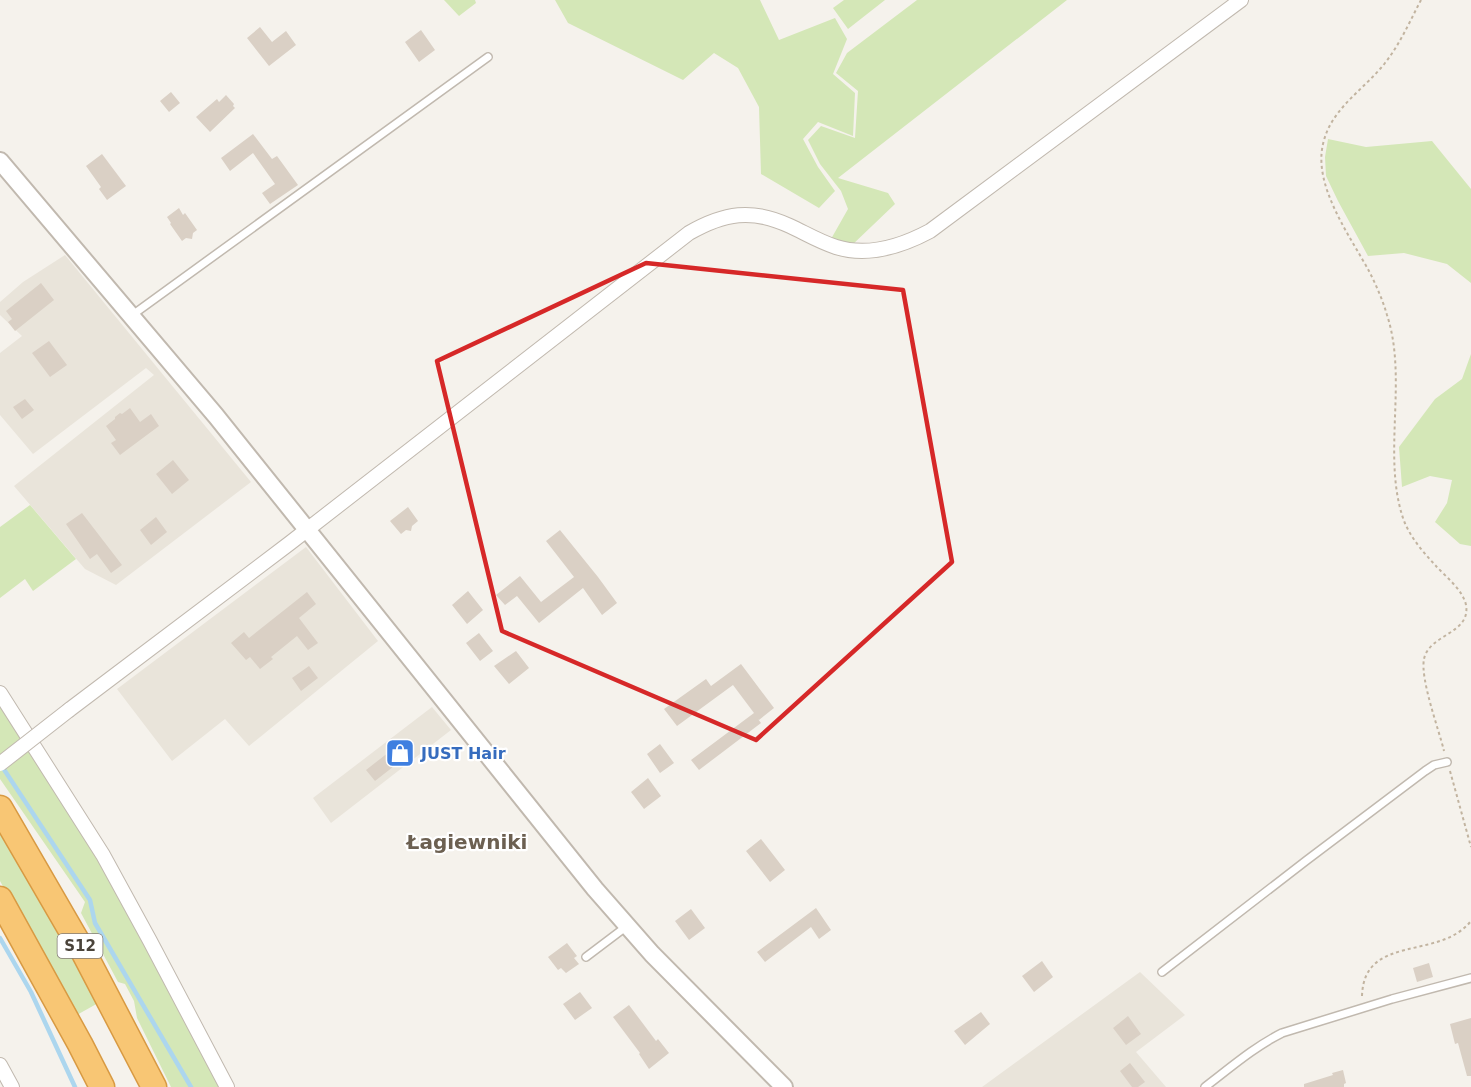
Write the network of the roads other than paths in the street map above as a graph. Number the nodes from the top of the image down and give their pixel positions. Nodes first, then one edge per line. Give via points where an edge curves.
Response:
1 (1241, 0) edge
2 (489, 57) dead end
3 (0, 161) edge
4 (131, 316) junction
5 (308, 529) junction
6 (0, 693) edge
7 (1447, 762) road end
8 (0, 764) edge
9 (0, 808) edge
10 (0, 899) edge
11 (627, 926) junction
12 (586, 957) dead end
13 (1162, 972) dead end
14 (1471, 978) edge
15 (0, 1065) edge
16 (12, 1087) edge
17 (102, 1087) edge
18 (154, 1087) edge
19 (227, 1087) edge
20 (784, 1087) edge
21 (1205, 1087) edge

1 - 5 street via 930,231 903,244 849,250 761,216 738,214 701,226
2 - 4 lane
3 - 4 street
4 - 5 street
5 - 8 street, bridge
5 - 11 street
6 - 19 street via 103,855
7 - 13 lane via 1416,777
9 - 18 highway, S12 via 84,953
10 - 17 highway, S12
11 - 12 lane
11 - 20 street
14 - 21 lane via 1271,1039
15 - 16 street

